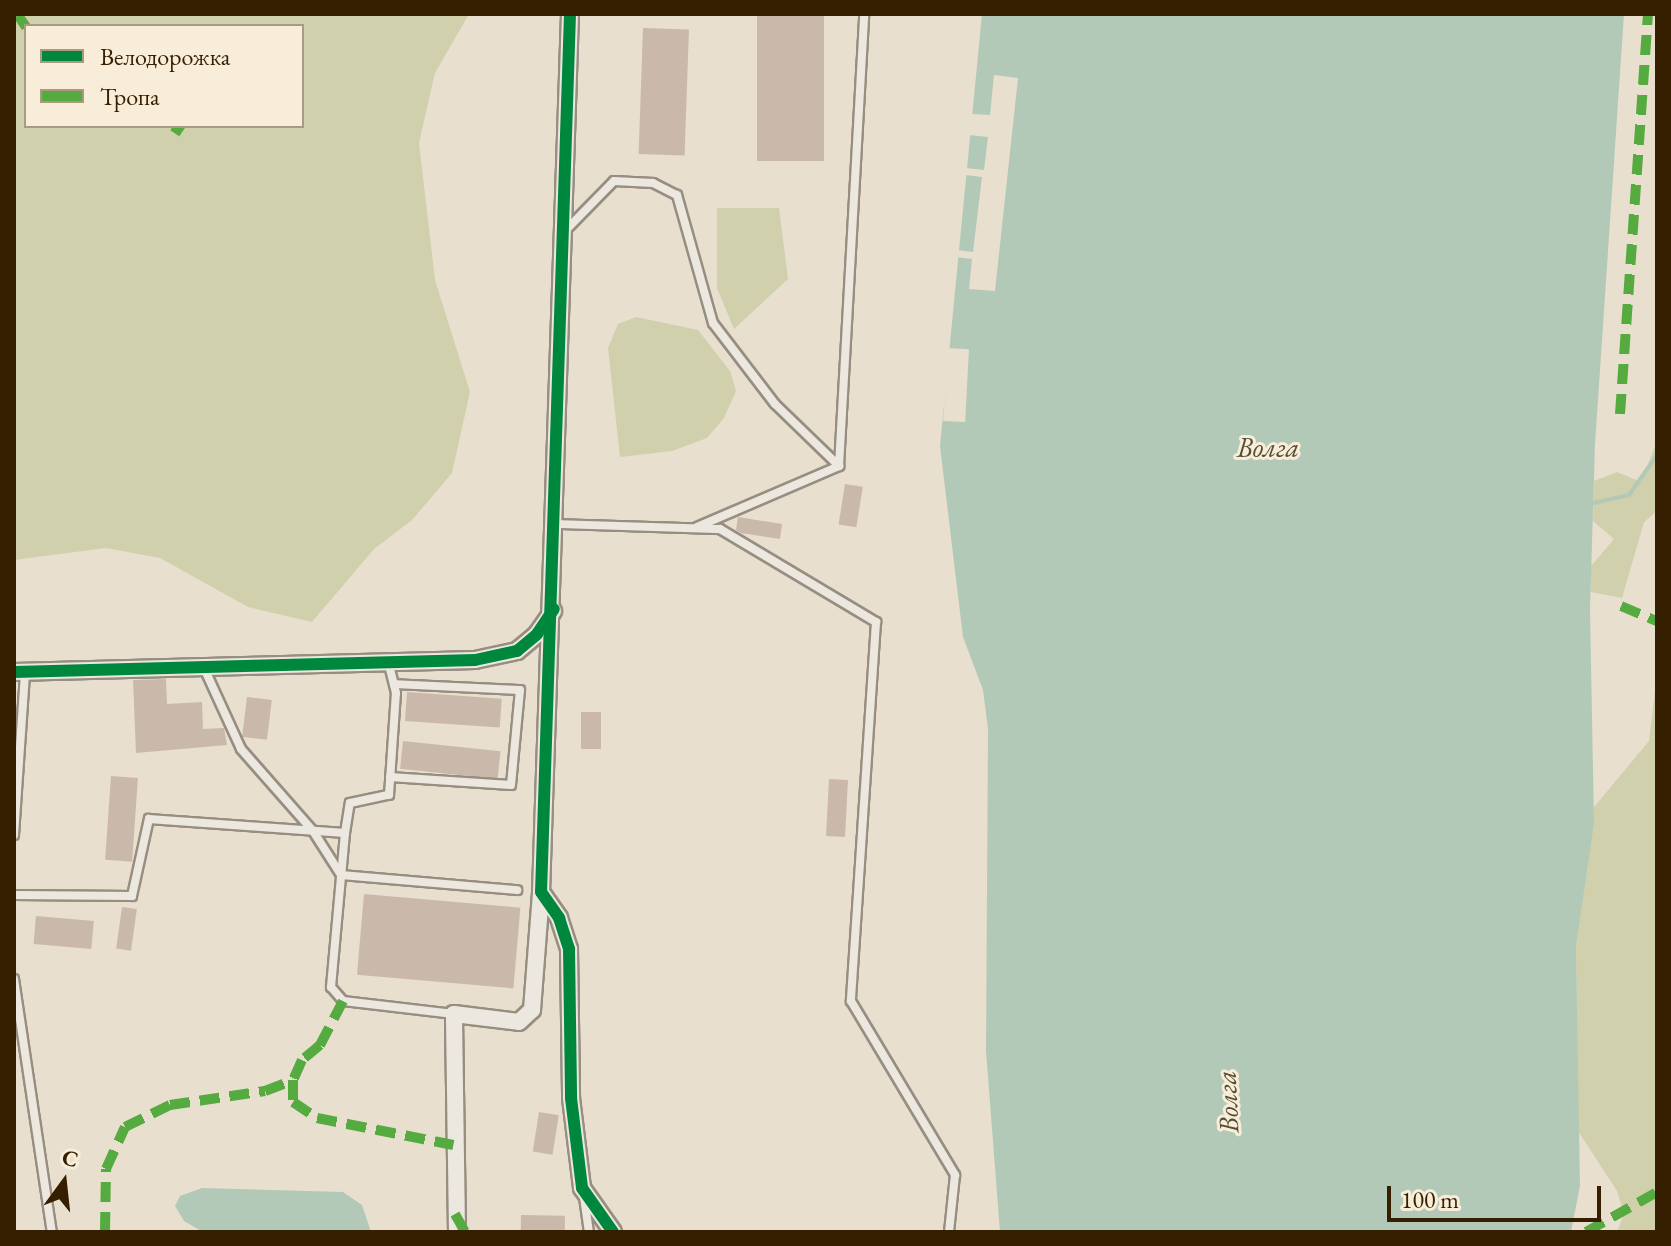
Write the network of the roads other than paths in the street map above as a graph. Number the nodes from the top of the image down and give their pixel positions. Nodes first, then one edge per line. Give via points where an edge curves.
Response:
1 (570, 14) edge
2 (864, 14) edge
3 (564, 233) junction
4 (839, 466) junction
5 (557, 524) junction
6 (692, 529) junction
7 (554, 609) junction
8 (388, 662) junction
9 (203, 667) junction
10 (20, 672) edge
11 (394, 684) junction
12 (390, 777) junction
13 (313, 831) junction
14 (345, 833) junction
15 (14, 835) edge
16 (341, 875) junction
17 (517, 890) dead end
18 (541, 892) junction
19 (14, 895) edge
20 (14, 979) edge
21 (454, 1014) junction
22 (582, 1188) junction
23 (52, 1232) edge
24 (457, 1232) edge
25 (589, 1232) edge
26 (613, 1232) edge
27 (949, 1232) edge

1 - 3 street
2 - 4 lane
3 - 4 lane via 614,181 653,183 677,195 713,323 775,404
3 - 5 street
4 - 6 lane
5 - 6 lane
5 - 7 street
6 - 27 lane via 720,529 876,622 851,1001 955,1175
7 - 8 street via 517,651 475,660
7 - 18 street
8 - 9 street
8 - 11 lane
9 - 10 street
9 - 13 lane via 241,749
10 - 15 lane
11 - 12 lane
11 - 12 lane via 520,690 511,785
12 - 14 lane via 389,795 350,803
13 - 14 lane
13 - 16 lane
13 - 19 lane via 149,819 132,896
14 - 16 lane
16 - 17 lane
16 - 21 lane via 331,987 343,1001
18 - 21 street via 532,1010 519,1022
18 - 22 street via 559,918 569,949 571,1098
20 - 23 lane
21 - 24 street
22 - 25 lane
22 - 26 street

